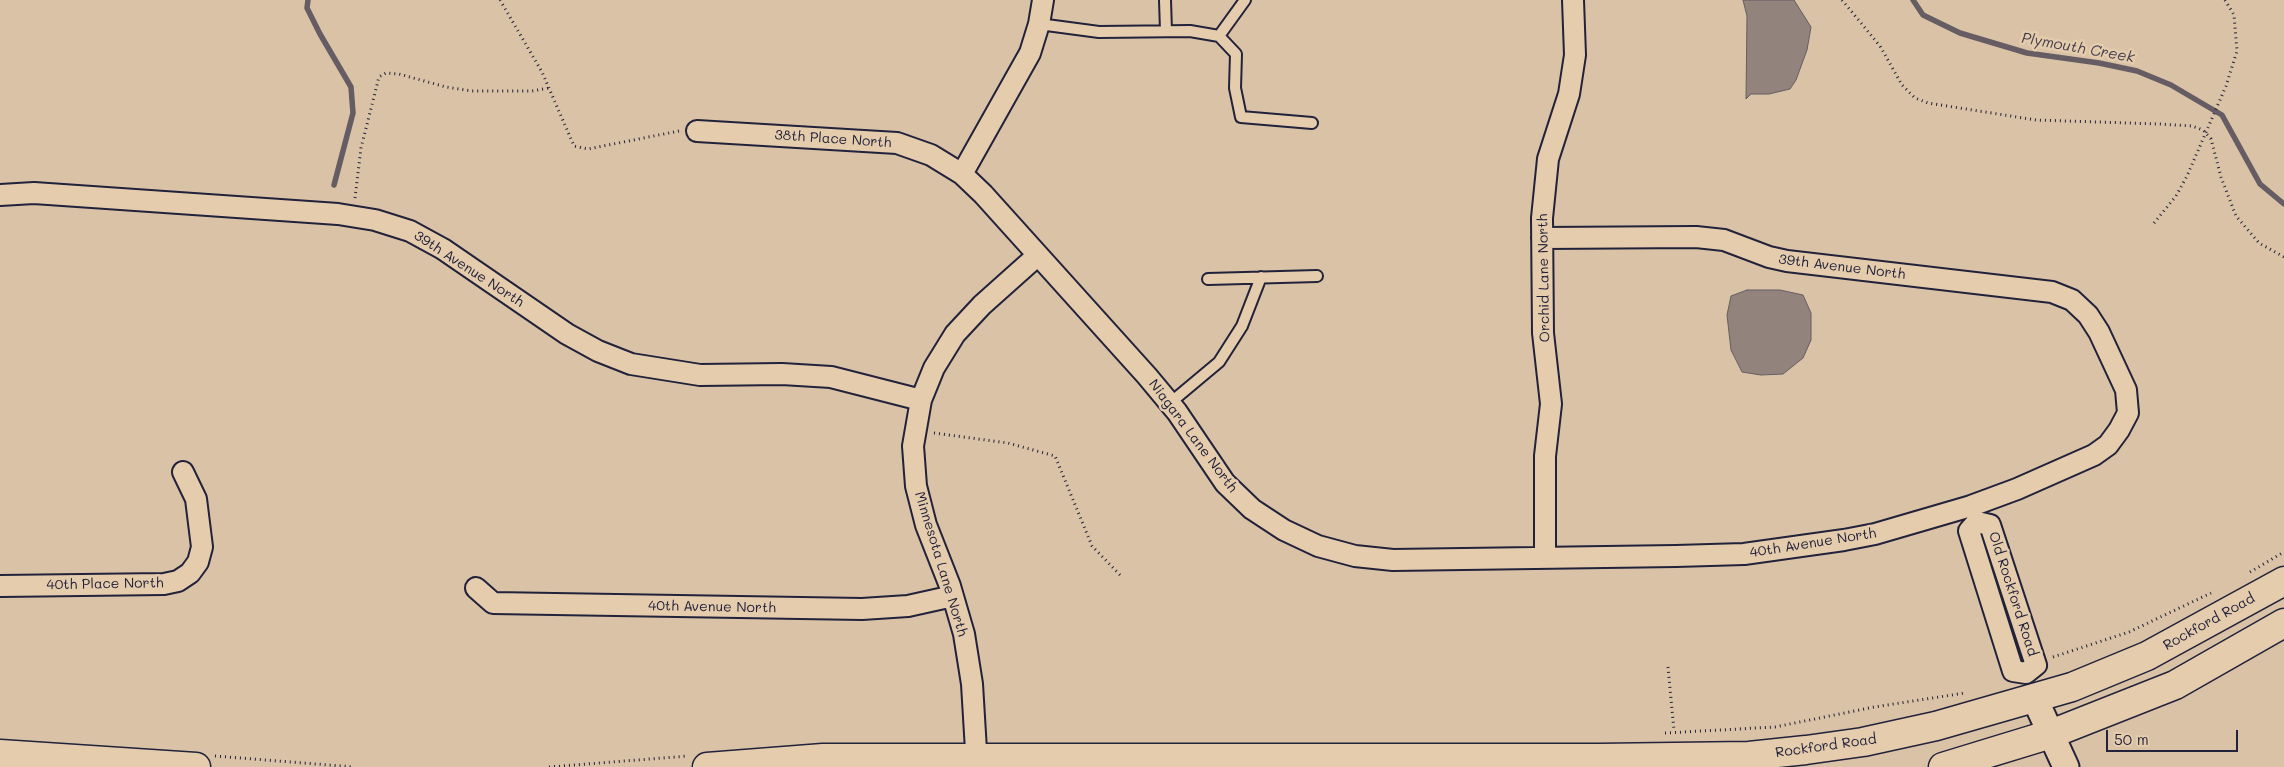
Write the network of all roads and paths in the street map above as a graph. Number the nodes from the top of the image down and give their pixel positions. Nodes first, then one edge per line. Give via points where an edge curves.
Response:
1 (500, 0) edge
2 (1043, 0) edge
3 (1166, 0) edge
4 (1245, 0) edge
5 (1573, 0) edge
6 (1842, 0) edge
7 (2225, 0) edge
8 (1040, 24) junction
9 (1166, 31) junction
10 (1219, 36) junction
11 (549, 88) junction
12 (1312, 123) dead end
13 (697, 131) joint
14 (2205, 133) junction
15 (962, 174) junction
16 (0, 195) edge
17 (353, 217) junction
18 (2154, 223) dead end
19 (1542, 238) junction
20 (1038, 255) junction
21 (2284, 257) edge
22 (1317, 276) dead end
23 (1261, 278) junction
24 (1208, 279) dead end
25 (2099, 332) joint
26 (921, 400) junction
27 (1170, 404) junction
28 (916, 429) junction
29 (183, 472) dead end
30 (1974, 514) junction
31 (2284, 552) edge
32 (1545, 558) junction
33 (1436, 559) joint
34 (2246, 575) dead end
35 (1121, 576) dead end
36 (2284, 581) edge
37 (0, 586) edge
38 (476, 588) dead end
39 (2214, 592) dead end
40 (953, 596) junction
41 (2284, 623) edge
42 (2051, 658) dead end
43 (1668, 667) dead end
44 (2030, 685) junction
45 (1968, 692) dead end
46 (1674, 732) junction
47 (2051, 734) junction
48 (1656, 735) dead end
49 (0, 754) edge
50 (701, 761) edge
51 (977, 762) edge
52 (196, 767) edge
53 (549, 767) edge
54 (1943, 767) edge
55 (2066, 767) edge

1 - 11 path
2 - 8 street
3 - 9 lane
4 - 10 lane
5 - 19 street, Orchid Lane North via 1575,55 1569,94 1548,159
6 - 14 path via 1880,46 1902,85 1914,98 2036,120 2192,126
7 - 14 path via 2234,15 2237,51
8 - 9 lane via 1099,32
8 - 15 street via 1015,82
9 - 10 lane
10 - 12 lane via 1236,54 1235,88 1241,117
11 - 13 path via 574,146 581,149 671,131
11 - 17 path via 532,91 472,90 446,87 399,74 386,73 379,77 361,148
13 - 15 street, 38th Place North via 897,144 931,155
14 - 18 path via 2183,182
14 - 21 path via 2211,139 2236,216 2259,244
15 - 20 street, Niagara Lane North
16 - 17 street, 39th Avenue North via 34,193
17 - 26 street, 39th Avenue North via 410,231 442,249 567,334 631,364 700,375 831,377
19 - 25 street, 39th Avenue North via 1696,237 1724,240 1787,261 2052,292 2072,300 2088,315
19 - 32 street, Orchid Lane North via 1544,333 1552,404 1545,456
20 - 26 street, Minnesota Lane North via 954,334 934,368
20 - 27 street, Niagara Lane North
22 - 23 lane
23 - 24 lane
23 - 27 lane via 1242,326 1219,362
25 - 30 street, 40th Avenue North via 2126,390 2128,413 2120,430 2094,455 2017,489
26 - 28 street, Minnesota Lane North
27 - 33 street, Niagara Lane North via 1225,483 1252,509 1284,530 1318,546 1355,556 1393,560
28 - 35 path via 1008,443 1054,456 1092,546
28 - 40 street, Minnesota Lane North via 913,446 916,486 926,525
29 - 37 street, 40th Place North via 196,499 202,547 198,562 178,581 164,584
30 - 32 street, 40th Avenue North via 1809,546 1744,554
30 - 44 street, Old Rockford Road via 1969,531 2013,671
31 - 34 path
32 - 33 street, 40th Avenue North
36 - 44 main road, Rockford Road via 2147,656 2072,687
38 - 40 street, 40th Avenue North via 493,603 862,609 908,606
39 - 42 path via 2129,632
40 - 51 street, Minnesota Lane North via 964,634 972,684
41 - 47 main road via 2176,685
43 - 46 path
44 - 47 street, Old Rockford Road
44 - 51 main road, Rockford Road via 1936,726 1863,742 1749,756
45 - 46 path via 1776,727
46 - 48 path
47 - 54 main road
47 - 55 street, Old Rockford Road
49 - 52 main road
50 - 51 main road, Rockford Road via 823,758
50 - 53 path

